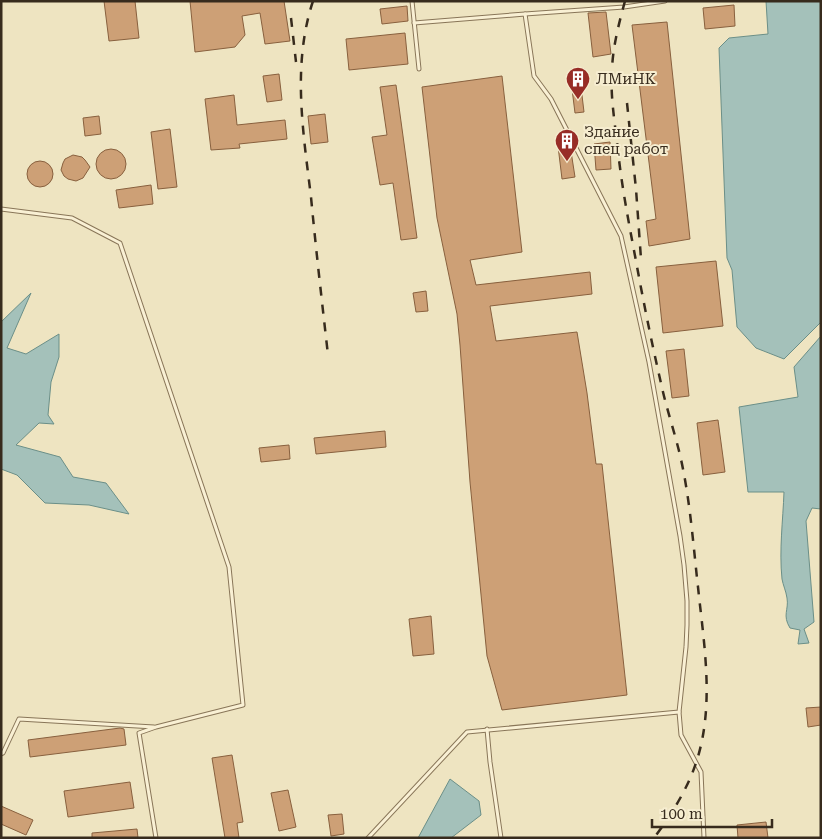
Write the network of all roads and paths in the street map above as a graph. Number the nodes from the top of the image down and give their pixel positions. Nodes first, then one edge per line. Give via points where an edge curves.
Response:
1 (412, 1) edge
2 (665, 1) edge
3 (525, 14) junction
4 (414, 23) junction
5 (419, 69) dead end
6 (1, 209) edge
7 (679, 712) junction
8 (156, 727) junction
9 (487, 730) junction
10 (1, 754) edge
11 (156, 838) edge
12 (368, 838) edge
13 (501, 838) edge
14 (704, 838) edge

1 - 4 lane
2 - 3 lane
3 - 4 lane
3 - 7 lane via 534,76 551,98 620,236 649,362 684,565 687,625
4 - 5 lane
6 - 8 lane via 72,218 120,243 229,568 243,705
7 - 9 lane
7 - 14 lane via 681,735 701,772
8 - 10 lane via 20,719
8 - 11 lane via 140,733
9 - 12 lane via 467,732
9 - 13 lane

